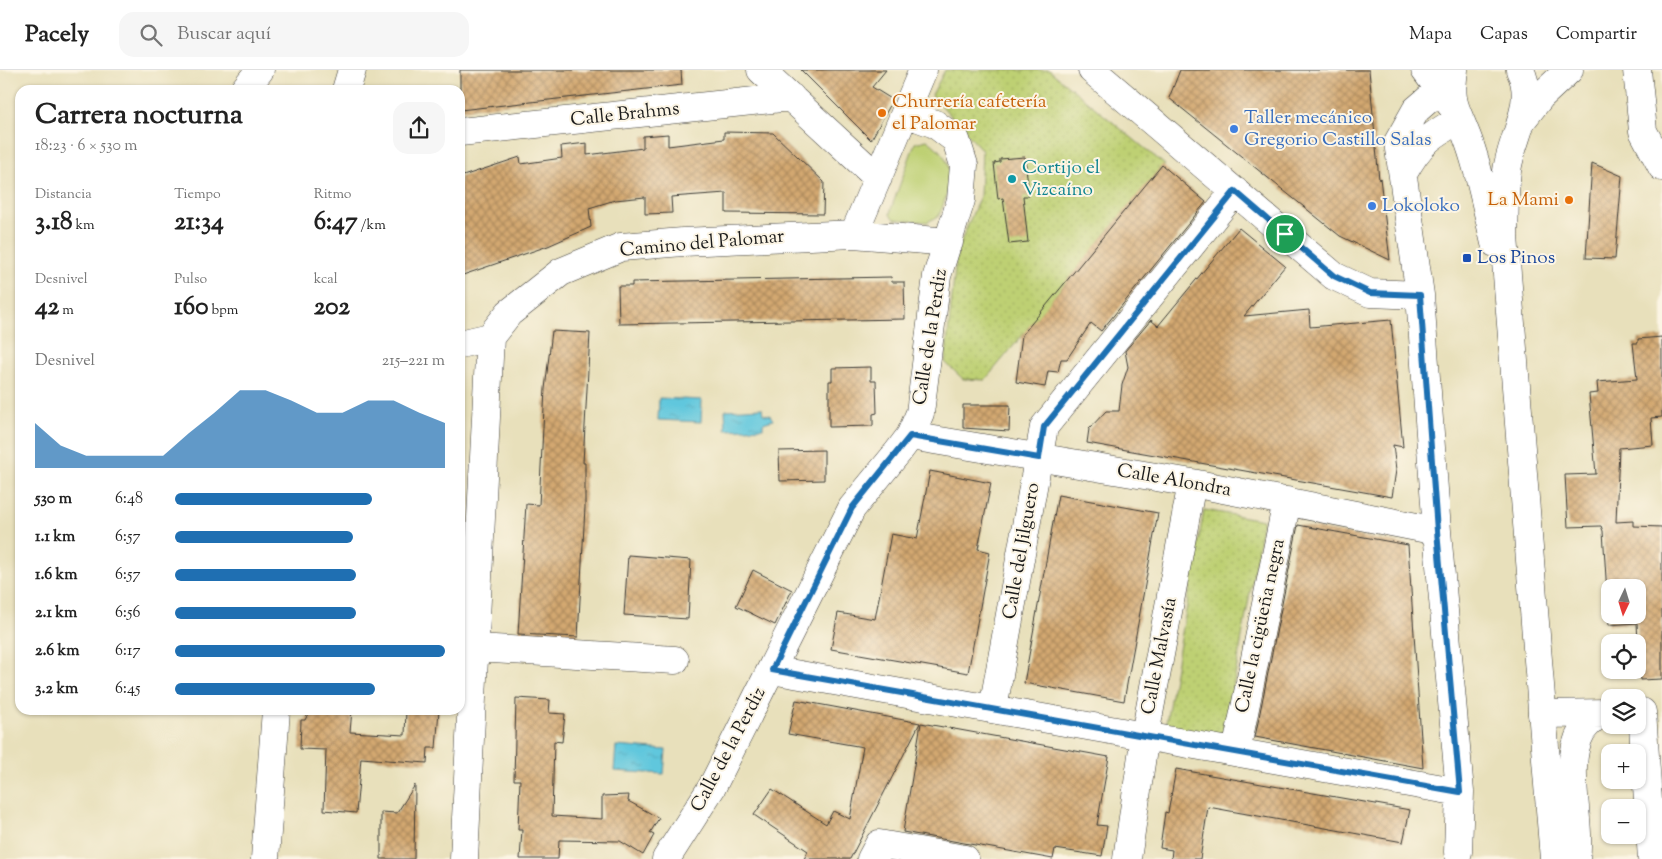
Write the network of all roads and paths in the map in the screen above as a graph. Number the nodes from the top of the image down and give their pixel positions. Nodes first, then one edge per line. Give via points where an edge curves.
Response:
1 (260, 70) edge
2 (352, 70) edge
3 (761, 70) edge
4 (923, 70) edge
5 (1092, 70) edge
6 (1520, 70) edge
7 (1569, 70) edge
8 (1637, 70) edge
9 (248, 85) edge
10 (348, 85) edge
11 (791, 97) junction
12 (1450, 97) edge
13 (905, 113) junction
14 (1520, 126) junction
15 (465, 131) edge
16 (1662, 167) edge
17 (1404, 172) junction
18 (878, 178) junction
19 (1235, 191) junction
20 (854, 234) junction
21 (949, 242) junction
22 (1420, 295) junction
23 (1510, 326) junction
24 (490, 337) junction
25 (465, 343) edge
26 (910, 436) junction
27 (1039, 458) junction
28 (1192, 482) junction
29 (1287, 501) junction
30 (1437, 531) junction
31 (467, 648) edge
32 (675, 660) dead end
33 (772, 670) junction
34 (992, 708) junction
35 (1647, 712) edge
36 (1542, 714) junction
37 (1601, 714) edge
38 (276, 715) edge
39 (1601, 716) edge
40 (1145, 735) junction
41 (1236, 752) junction
42 (1460, 792) junction
43 (1458, 852) dead end
44 (265, 859) edge
45 (464, 859) edge
46 (666, 859) edge
47 (871, 859) edge
48 (964, 859) edge
49 (1127, 859) edge
50 (1554, 859) edge
51 (1576, 859) edge
52 (1652, 859) edge

1 - 9 main road
2 - 10 main road
3 - 11 main road
4 - 13 main road
5 - 19 main road
6 - 14 main road via 1526,105
7 - 14 main road via 1541,96
8 - 16 main road via 1643,131
11 - 15 main road, Calle Brahms
11 - 18 main road
12 - 14 main road via 1476,144 1495,149 1507,143
12 - 17 main road via 1434,134 1416,150
12 - 17 main road via 1431,97 1416,110 1398,142
12 - 23 main road via 1499,257
13 - 18 main road
13 - 21 main road, Calle de la Perdiz via 935,124 956,140 964,165 961,200
14 - 23 main road via 1507,170 1504,237
17 - 22 main road
18 - 20 main road
19 - 22 main road via 1334,276 1370,293
19 - 27 main road, Calle del Jilguero via 1044,427
20 - 21 main road, Camino del Palomar
20 - 24 main road, Camino del Palomar via 620,248 561,272 509,313
21 - 26 main road, Calle de la Perdiz via 937,276 920,413
22 - 30 main road
23 - 36 main road
24 - 25 main road
24 - 31 main road
26 - 27 main road, Calle Alondra
26 - 33 main road, Calle de la Perdiz via 852,508
27 - 28 main road, Calle Alondra
27 - 34 main road, Calle del Jilguero
28 - 29 main road, Calle Alondra
28 - 40 main road, Calle Malvasía
29 - 30 main road, Calle Alondra
29 - 41 main road, Calle la cigüeña negra
30 - 42 main road
31 - 32 main road
31 - 45 main road
33 - 34 main road
33 - 46 main road, Calle de la Perdiz via 712,787
34 - 40 main road
35 - 52 main road
36 - 37 main road
36 - 50 main road
38 - 44 main road
39 - 51 main road via 1582,731 1575,748 1573,765 1579,841
40 - 41 main road
40 - 49 main road, Calle Malvasía
41 - 42 main road
42 - 43 main road
47 - 48 main road via 879,844

